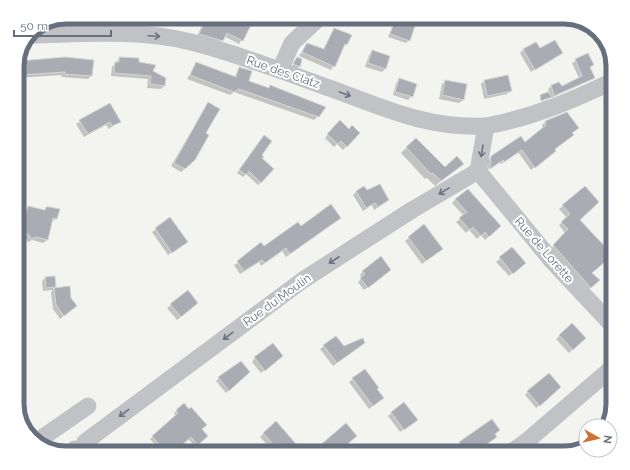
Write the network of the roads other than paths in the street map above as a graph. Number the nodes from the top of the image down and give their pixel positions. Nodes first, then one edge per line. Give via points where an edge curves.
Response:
1 (312, 24) edge
2 (37, 35) edge
3 (280, 70) junction
4 (606, 84) edge
5 (486, 126) junction
6 (478, 172) junction
7 (606, 319) edge
8 (606, 373) edge
9 (88, 406) dead end
10 (42, 438) edge
11 (79, 446) edge
12 (520, 446) edge

1 - 3 street via 292,43
2 -> 3 street, Rue des Clatz via 110,34 166,37
3 -> 5 street, Rue des Clatz via 423,122 465,127
4 - 5 street, Rue des Clatz via 535,115
5 -> 6 street
6 - 7 street, Rue de Lorette via 552,261
6 -> 11 street, Rue du Moulin via 412,210 303,280
8 - 12 street
9 - 10 street

